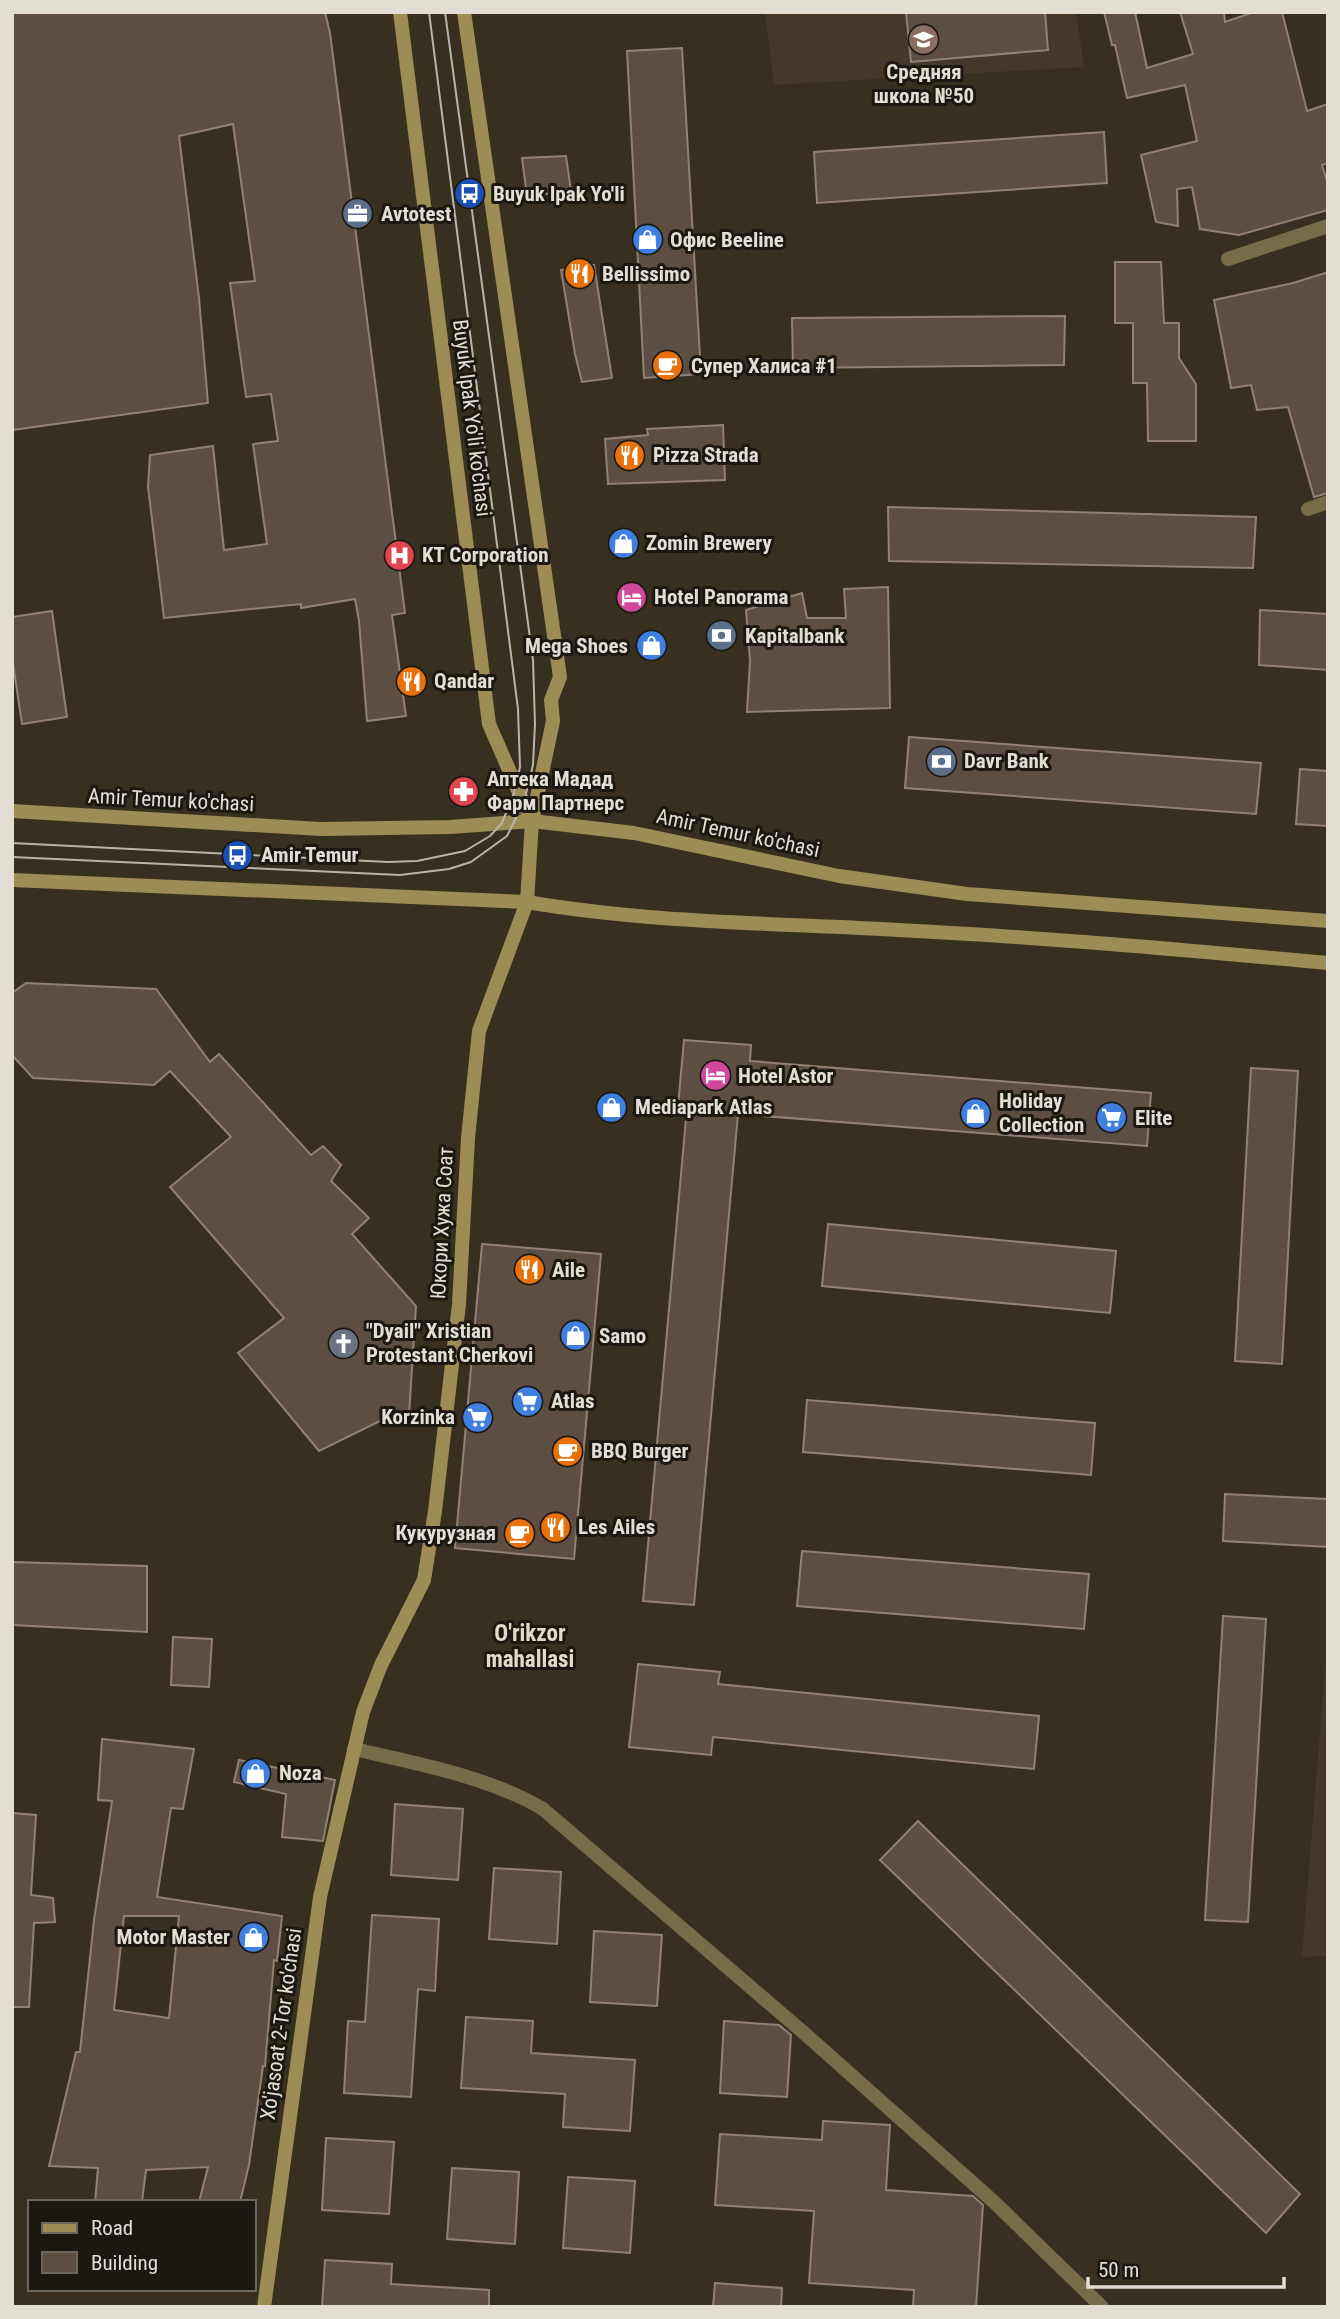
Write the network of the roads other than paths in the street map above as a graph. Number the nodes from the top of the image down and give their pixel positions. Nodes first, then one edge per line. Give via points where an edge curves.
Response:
1 (400, 12) edge
2 (464, 12) edge
3 (1328, 226) edge
4 (1228, 259) dead end
5 (1328, 502) edge
6 (1308, 509) dead end
7 (12, 811) edge
8 (532, 821) junction
9 (12, 880) edge
10 (527, 902) junction
11 (1328, 921) edge
12 (1328, 963) edge
13 (354, 1749) junction
14 (264, 2307) edge
15 (1101, 2307) edge

1 - 8 main road, Buyuk Ipak Yo'li ko'chasi via 489,724
2 - 8 main road, Buyuk Ipak Yo'li ko'chasi via 560,677 551,700 553,721
3 - 4 street
5 - 6 street
7 - 8 main road, Amir Temur ko'chasi via 321,829
8 - 10 main road, Buyuk Ipak Yo'li ko'chasi
8 - 11 main road, Amir Temur ko'chasi via 634,832 839,876 967,894
9 - 10 main road
10 - 12 main road via 672,918 902,930
10 - 13 main road, Юкори Хужа Соат via 480,1031 468,1138 459,1304 424,1580 382,1665
13 - 14 main road, Xo'jasoat 2-Tor ko'chasi via 320,1897
13 - 15 street via 475,1780 543,1809 974,2185

